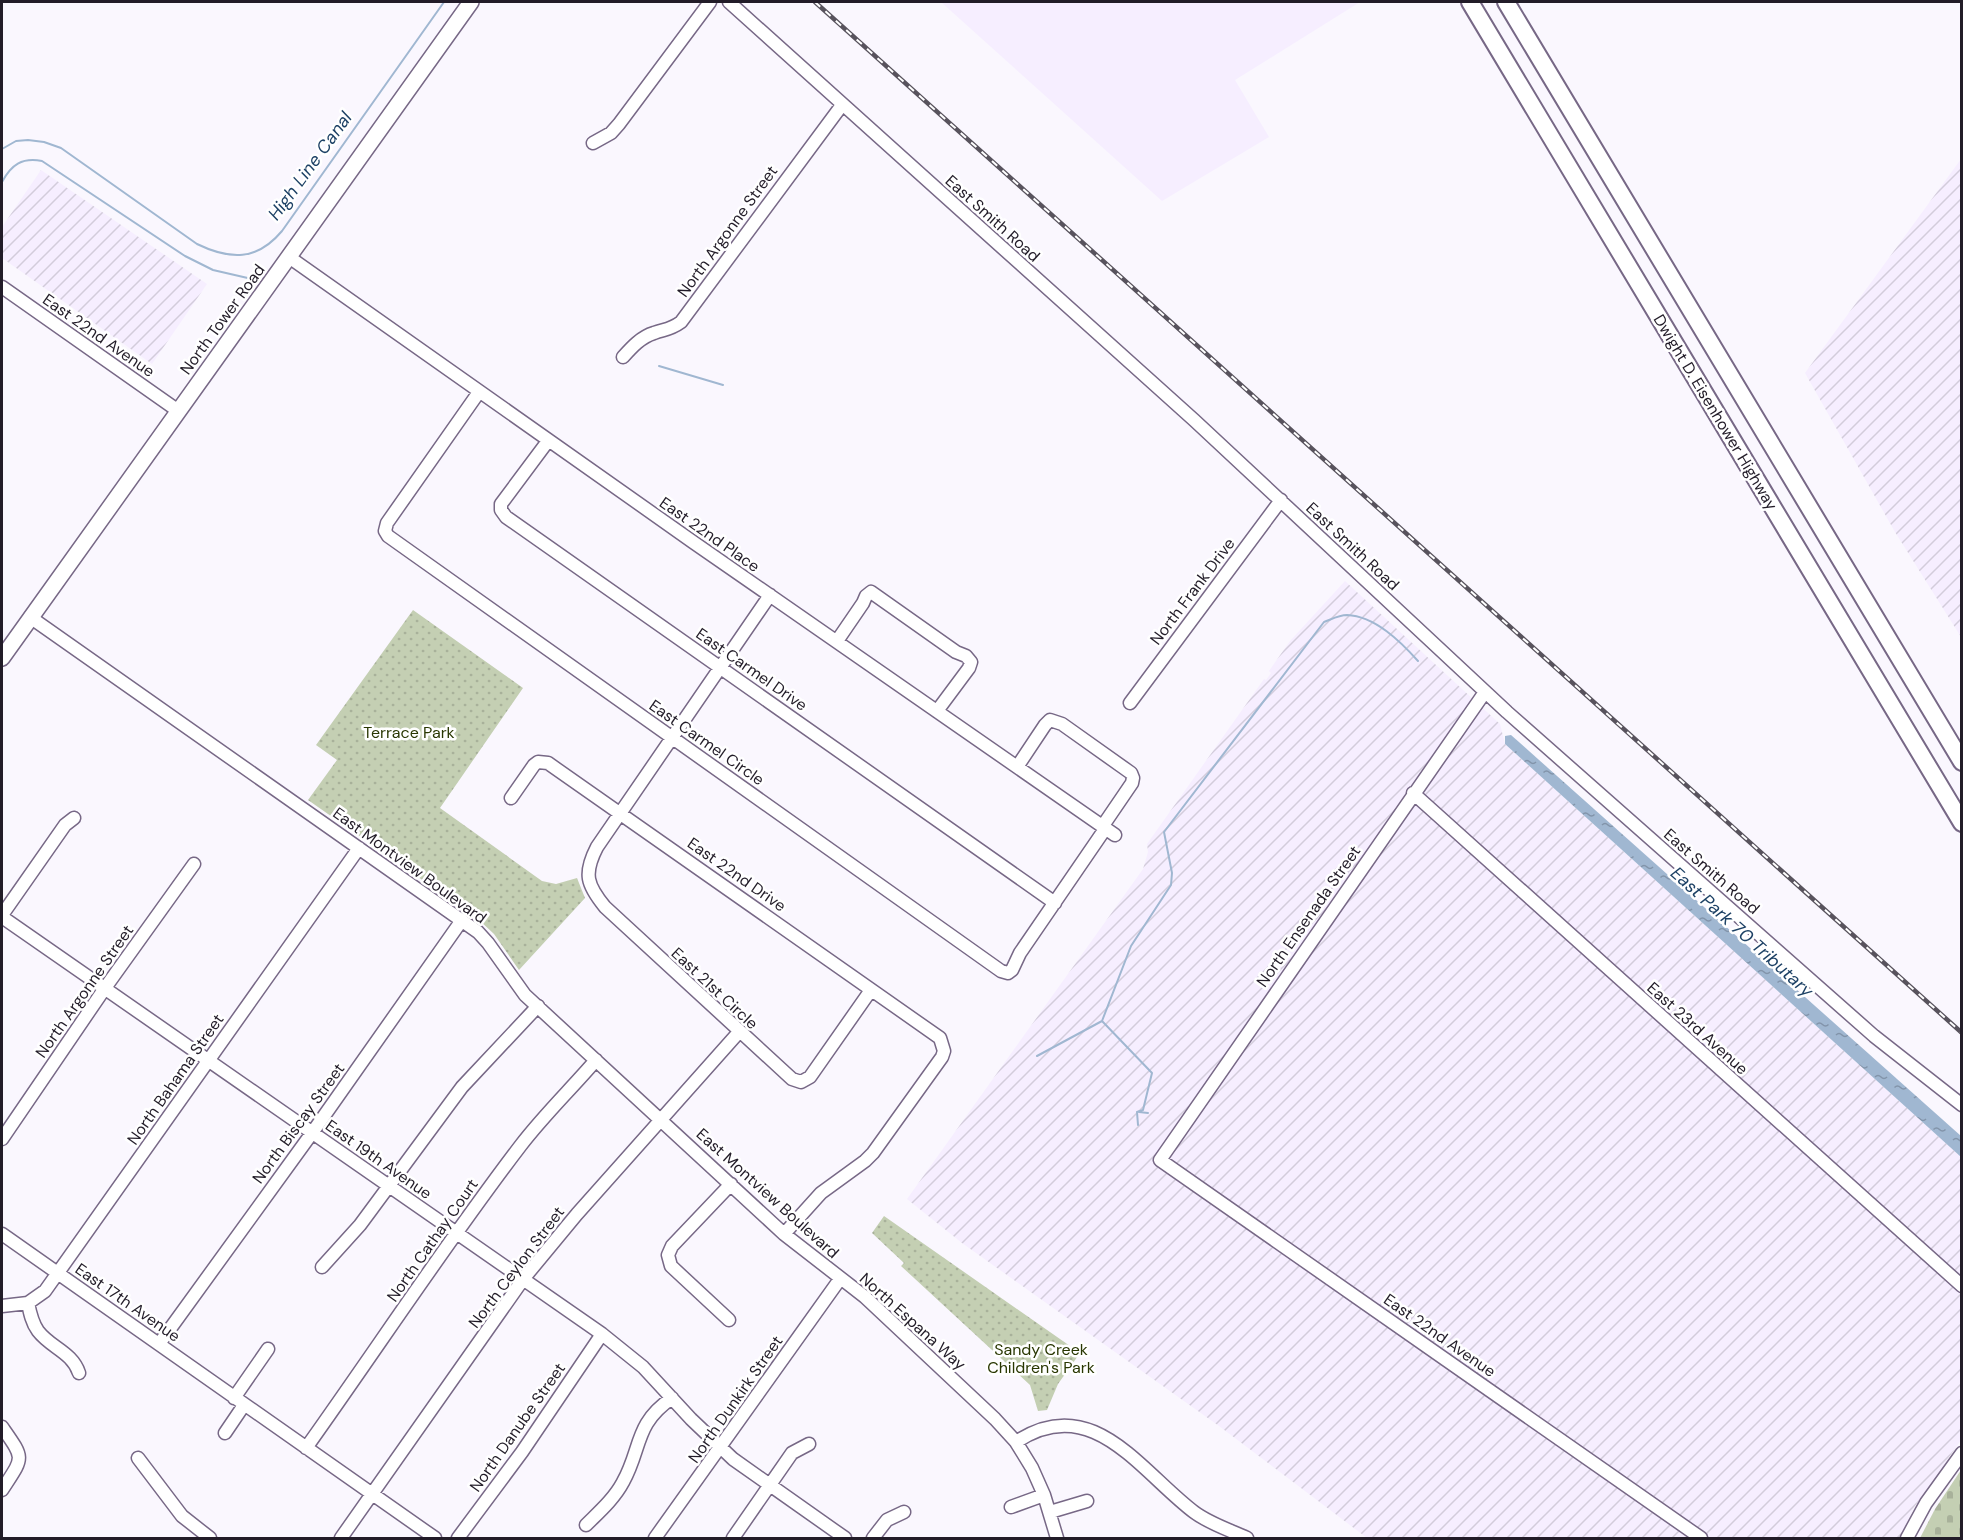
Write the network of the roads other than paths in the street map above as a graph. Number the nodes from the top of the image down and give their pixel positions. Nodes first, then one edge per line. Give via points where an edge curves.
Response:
1 (471, 2) edge
2 (710, 2) edge
3 (729, 2) edge
4 (1470, 2) edge
5 (1506, 2) edge
6 (842, 105) junction
7 (592, 143) dead end
8 (289, 257) junction
9 (2, 287) edge
10 (623, 357) dead end
11 (479, 392) junction
12 (177, 411) junction
13 (548, 441) junction
14 (1281, 500) junction
15 (770, 595) junction
16 (30, 617) junction
17 (837, 641) junction
18 (2, 658) edge
19 (721, 667) junction
20 (1485, 692) junction
21 (1130, 703) dead end
22 (937, 711) junction
23 (672, 737) junction
24 (1962, 762) edge
25 (1017, 767) junction
26 (1413, 793) junction
27 (511, 798) dead end
28 (621, 813) junction
29 (74, 818) dead end
30 (1962, 823) edge
31 (1107, 830) junction
32 (359, 849) junction
33 (194, 864) dead end
34 (1055, 903) junction
35 (2, 916) edge
36 (462, 920) junction
37 (105, 988) junction
38 (871, 990) junction
39 (538, 1006) junction
40 (739, 1032) junction
41 (209, 1059) junction
42 (596, 1060) junction
43 (1962, 1105) edge
44 (661, 1119) junction
45 (312, 1133) junction
46 (2, 1139) edge
47 (1160, 1160) joint
48 (731, 1184) junction
49 (389, 1185) junction
50 (456, 1232) junction
51 (2, 1234) edge
52 (784, 1234) junction
53 (322, 1267) dead end
54 (57, 1272) junction
55 (524, 1278) junction
56 (840, 1279) junction
57 (1962, 1286) edge
58 (28, 1303) junction
59 (2, 1306) edge
60 (729, 1320) dead end
61 (602, 1334) junction
62 (159, 1344) junction
63 (268, 1349) dead end
64 (79, 1373) dead end
65 (672, 1398) junction
66 (239, 1402) junction
67 (2, 1426) edge
68 (225, 1433) dead end
69 (1016, 1442) junction
70 (809, 1444) dead end
71 (306, 1448) junction
72 (720, 1448) junction
73 (1962, 1453) edge
74 (138, 1458) dead end
75 (769, 1485) junction
76 (2, 1490) edge
77 (372, 1495) junction
78 (1044, 1495) junction
79 (1087, 1502) dead end
80 (1011, 1507) dead end
81 (904, 1512) dead end
82 (1050, 1512) junction
83 (586, 1525) dead end
84 (210, 1539) edge
85 (341, 1539) edge
86 (435, 1539) edge
87 (458, 1539) edge
88 (655, 1539) edge
89 (733, 1539) edge
90 (845, 1539) edge
91 (873, 1539) edge
92 (1057, 1539) edge
93 (1247, 1539) edge
94 (1701, 1539) edge
95 (1907, 1539) edge

1 - 8 main road, North Tower Road
2 - 7 street via 619,124
3 - 6 street, East Smith Road
4 - 30 highway, Dwight D. Eisenhower Highway
5 - 24 highway, Dwight D. Eisenhower Highway
6 - 10 street, North Argonne Street via 681,322 670,330 646,336
6 - 14 street, East Smith Road
8 - 11 street, East 22nd Place
8 - 12 main road, North Tower Road
9 - 12 street, East 22nd Avenue
11 - 13 street, East 22nd Place
11 - 23 street, East Carmel Circle via 385,531
12 - 16 main road, North Tower Road
13 - 15 street, East 22nd Place
13 - 19 street, East Carmel Drive via 501,504 506,517
14 - 20 street, East Smith Road
14 - 21 street, North Frank Drive
15 - 17 street, East 22nd Place
15 - 19 street, East 21st Circle
16 - 18 main road, North Tower Road
16 - 32 street, East Montview Boulevard
17 - 22 street, East 22nd Place
17 - 22 street via 871,592 966,657 971,662 969,668
19 - 23 street, East 21st Circle
19 - 34 street, East Carmel Drive
20 - 26 street, North Ensenada Street
20 - 43 street, East Smith Road via 1874,1036
22 - 25 street, East 22nd Place
23 - 28 street, East 21st Circle
23 - 34 street, East Carmel Circle via 1001,970 1012,970
25 - 31 street, East 22nd Place
25 - 31 street, East Carmel Circle via 1050,720 1131,773 1132,783
26 - 47 street, North Ensenada Street
26 - 57 street, East 23rd Avenue
27 - 28 street, East 22nd Drive via 534,765 543,761
28 - 38 street, East 22nd Drive
28 - 40 street, East 21st Circle via 591,859 591,888 605,907
29 - 35 street via 65,825
31 - 34 street, East Carmel Circle
32 - 36 street, East Montview Boulevard
32 - 41 street, North Bahama Street
33 - 37 street, North Argonne Street
35 - 37 street, East 19th Avenue
36 - 39 street, East Montview Boulevard via 488,943 519,988
36 - 45 street, North Biscay Street
37 - 41 street, East 19th Avenue
37 - 46 street, North Argonne Street
38 - 40 street, East 21st Circle via 816,1070 801,1082 792,1079
38 - 52 street, East 22nd Drive via 940,1038 944,1050 873,1153 821,1193
39 - 42 street, East Montview Boulevard
39 - 49 street via 462,1087
40 - 44 street, North Ceylon Street
41 - 45 street, East 19th Avenue
41 - 54 street, North Bahama Street
42 - 44 street, East Montview Boulevard
42 - 50 street, North Cathay Court via 523,1143
44 - 48 street, East Montview Boulevard
44 - 55 street, North Ceylon Street
45 - 49 street, East 19th Avenue
45 - 62 street, North Biscay Street
47 - 94 street, East 22nd Avenue
48 - 52 street, East Montview Boulevard
48 - 60 street via 668,1255 671,1266
49 - 50 street, East 19th Avenue
49 - 53 street
50 - 55 street, East 19th Avenue
50 - 71 street, North Cathay Court
51 - 54 street, East 17th Avenue
52 - 56 street, East Montview Boulevard
54 - 58 street, North Bahama Street via 45,1291
54 - 62 street, East 17th Avenue
55 - 61 street, East 19th Avenue
55 - 77 street, North Ceylon Street
56 - 69 street, North Espana Way via 865,1297
56 - 72 street, North Dunkirk Street
58 - 59 street
58 - 64 street via 38,1330 73,1359
61 - 65 street, East 19th Avenue via 643,1367
61 - 87 street, North Danube Street
62 - 66 street, East 17th Avenue
63 - 66 street
65 - 72 street, East 19th Avenue
65 - 83 street via 649,1419 623,1482
66 - 68 street
66 - 71 street, East 17th Avenue
67 - 76 street via 19,1453
69 - 78 street, North Espana Way
69 - 93 street via 1054,1425 1098,1434 1130,1454 1195,1512
70 - 75 street via 792,1453
71 - 77 street, East 17th Avenue
72 - 75 street, East 19th Avenue
72 - 88 street, North Dunkirk Street
73 - 95 street via 1926,1503
74 - 84 street via 182,1516
75 - 89 street
75 - 90 street, East 19th Avenue
77 - 85 street, North Ceylon Street
77 - 86 street, East 17th Avenue
78 - 80 street
78 - 82 street, North Espana Way
79 - 82 street
81 - 91 street via 887,1520
82 - 92 street, North Espana Way

